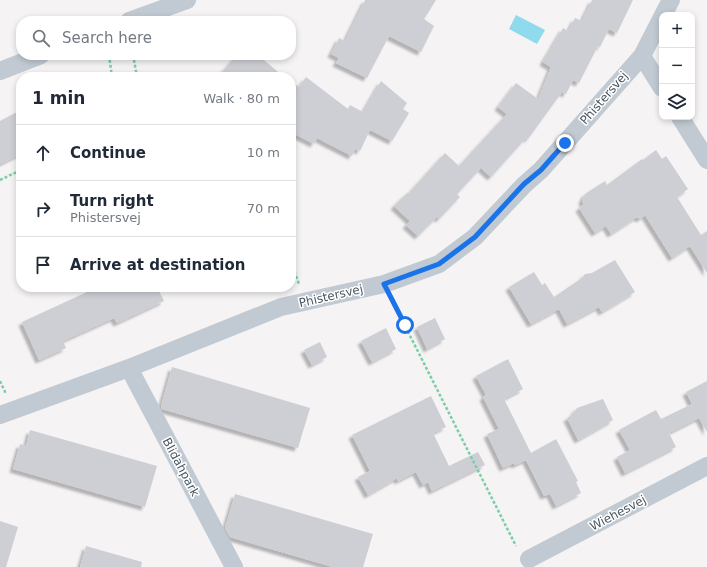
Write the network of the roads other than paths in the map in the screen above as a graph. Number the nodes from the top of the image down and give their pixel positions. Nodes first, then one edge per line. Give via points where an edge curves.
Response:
1 (187, 0) edge
2 (671, 0) edge
3 (665, 12) edge
4 (143, 16) edge
5 (659, 24) edge
6 (642, 56) junction
7 (28, 60) edge
8 (0, 71) edge
9 (660, 84) edge
10 (682, 120) edge
11 (707, 160) edge
12 (128, 368) junction
13 (0, 415) edge
14 (707, 466) edge
15 (529, 559) road end
16 (234, 567) edge

1 - 4 street
2 - 3 street, Phistersvej
5 - 6 street, Phistersvej
6 - 9 street
6 - 12 street, Phistersvej via 541,170 524,184 475,237 439,264 384,284 281,307
7 - 8 street
10 - 11 street
12 - 13 street, Phistersvej
12 - 16 street, Blidahpark
14 - 15 street, Wiehesvej

